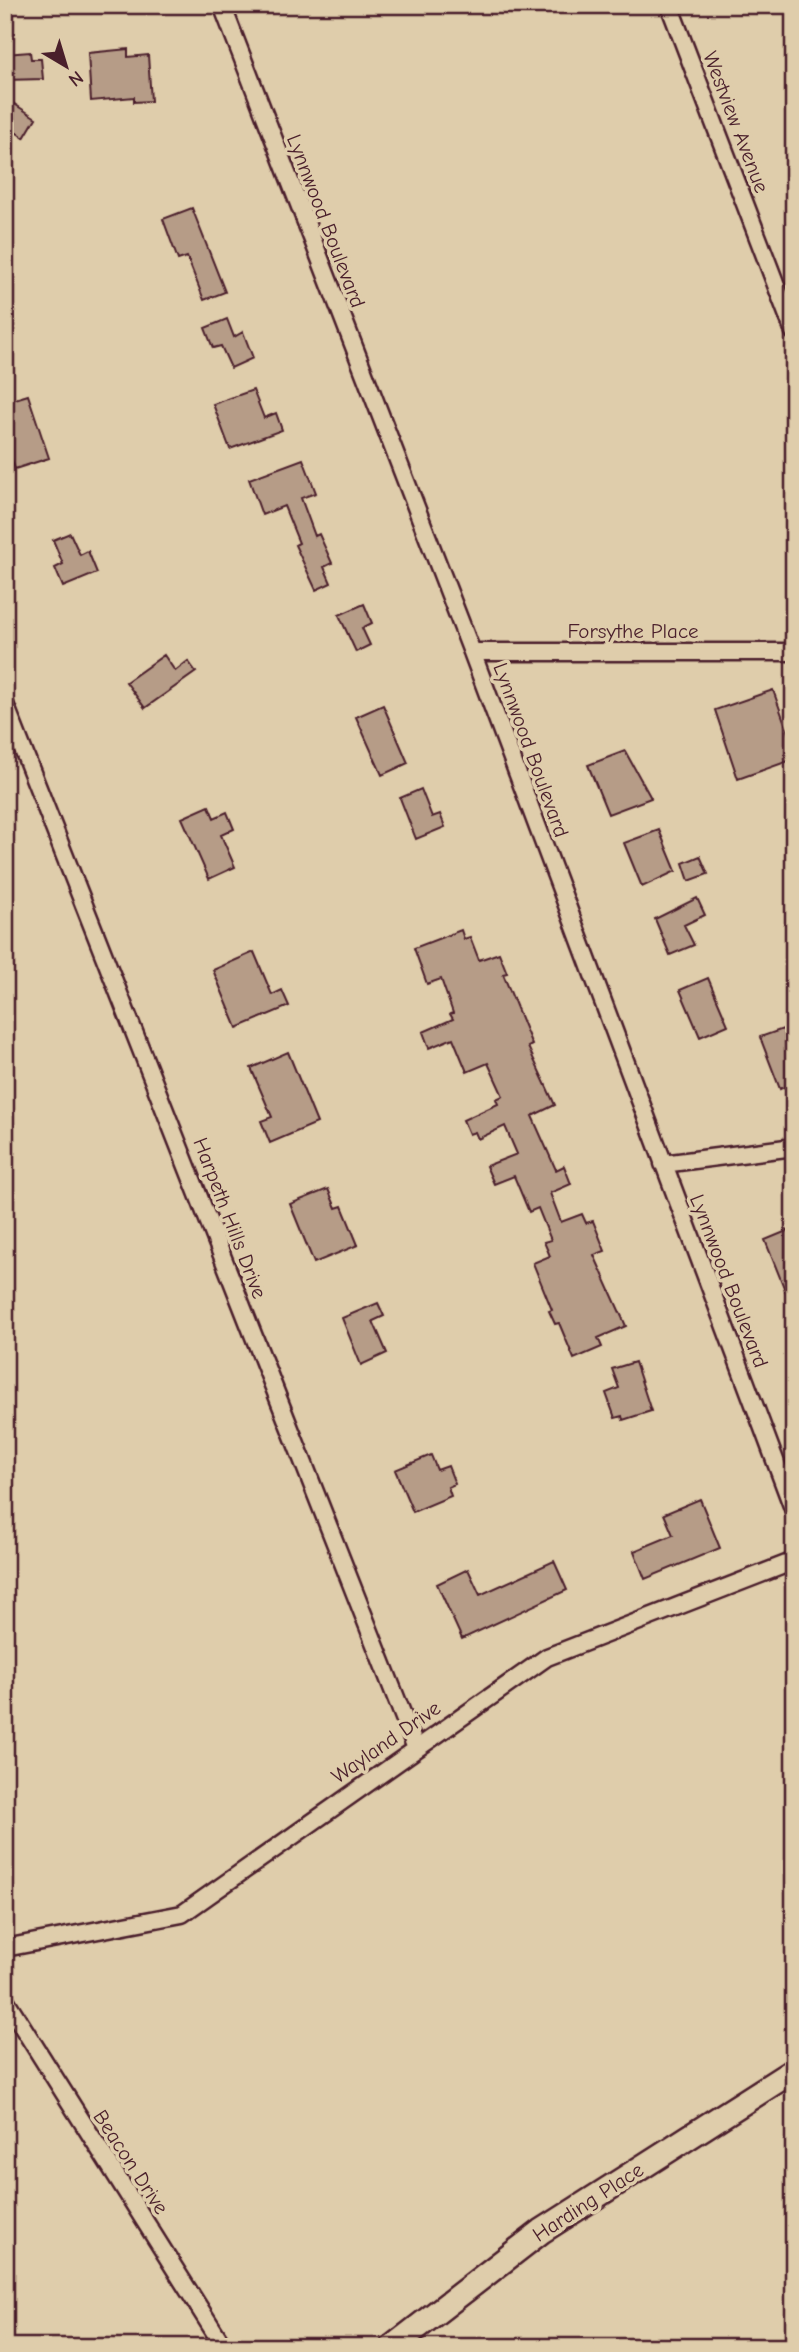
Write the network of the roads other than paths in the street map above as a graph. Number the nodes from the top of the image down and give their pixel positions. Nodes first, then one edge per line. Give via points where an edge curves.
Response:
1 (222, 5) edge
2 (669, 5) edge
3 (794, 332) edge
4 (472, 652) junction
5 (794, 652) edge
6 (5, 704) edge
7 (794, 1147) edge
8 (663, 1164) junction
9 (794, 1511) edge
10 (794, 1561) edge
11 (415, 1746) junction
12 (5, 1948) edge
13 (5, 1999) edge
14 (794, 2070) edge
15 (224, 2347) edge
16 (392, 2347) edge

1 - 4 street, Lynnwood Boulevard
2 - 3 street, Westview Avenue
4 - 5 street, Forsythe Place
4 - 8 street, Lynnwood Boulevard
6 - 11 street, Harpeth Hills Drive
7 - 8 street
8 - 9 street, Lynnwood Boulevard
10 - 11 street, Wayland Drive via 547,1657
11 - 12 street, Wayland Drive via 182,1913
13 - 15 street, Beacon Drive
14 - 16 main road, Harding Place via 542,2231

